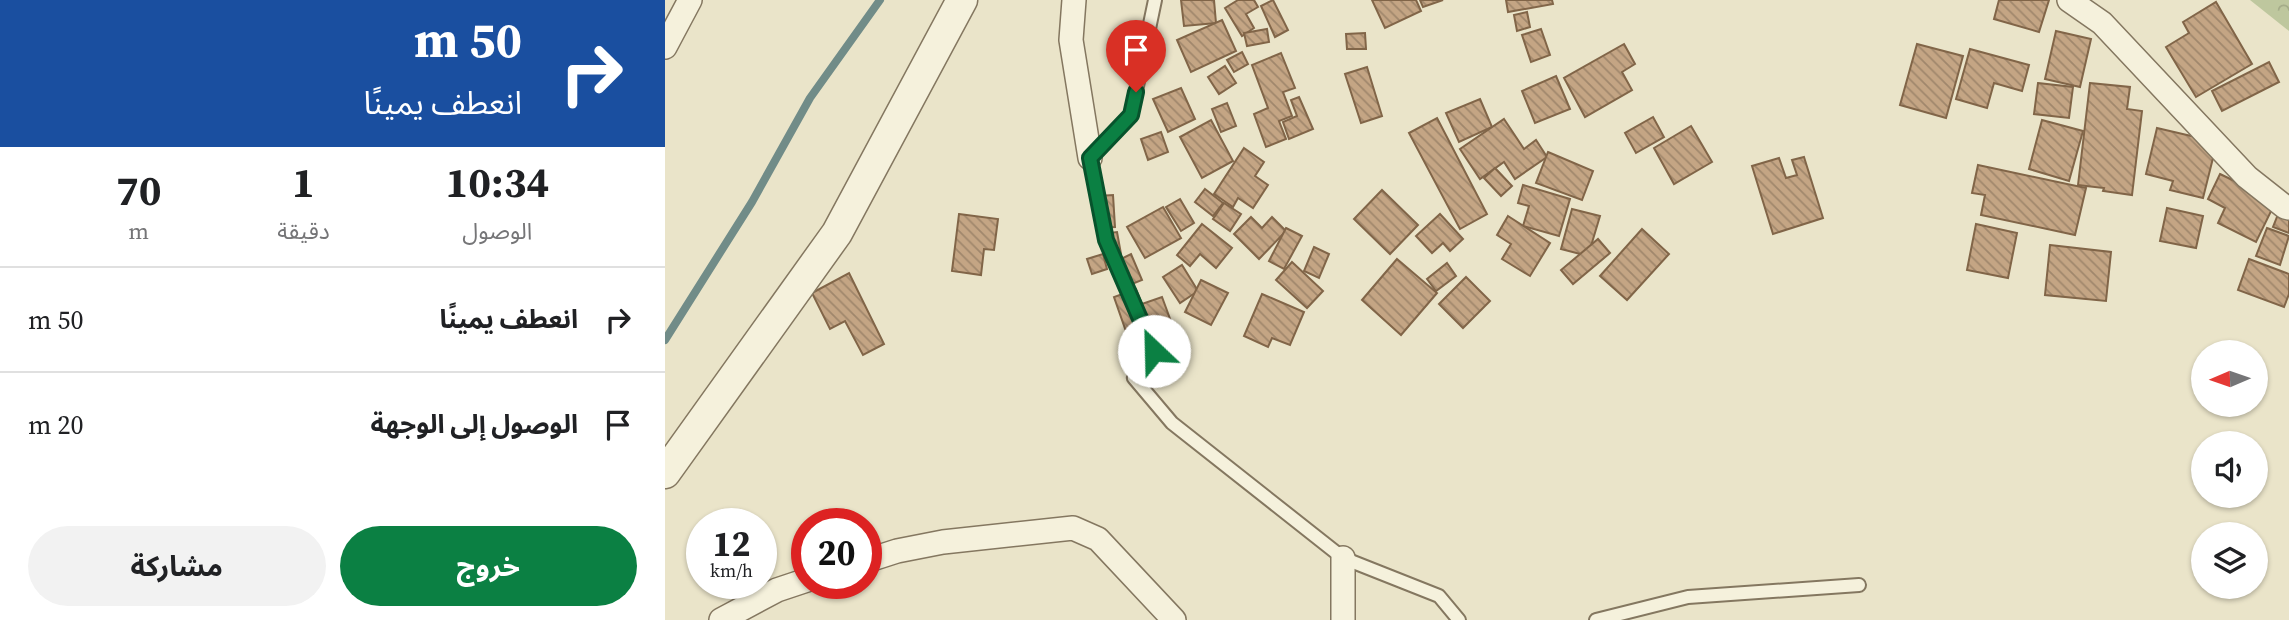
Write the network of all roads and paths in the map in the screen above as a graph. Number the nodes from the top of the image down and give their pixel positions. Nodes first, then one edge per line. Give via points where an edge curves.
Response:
1 (690, 0) edge
2 (962, 0) edge
3 (1073, 0) edge
4 (1155, 0) edge
5 (2069, 0) edge
6 (665, 47) edge
7 (1090, 158) junction
8 (2289, 208) edge
9 (665, 473) edge
10 (882, 556) edge
11 (1343, 558) junction
12 (791, 585) edge
13 (1859, 585) dead end
14 (722, 620) edge
15 (1174, 620) edge
16 (1343, 620) edge
17 (1459, 620) edge
18 (1596, 620) edge

1 - 6 street
2 - 9 street via 837,233
3 - 7 street via 1071,40
4 - 7 lane via 1131,115
5 - 8 street via 2102,23 2247,177
7 - 11 lane via 1106,240 1154,351 1134,378 1172,423
10 - 15 street via 943,542 1073,528 1098,539
11 - 16 street
11 - 17 lane via 1439,596
12 - 14 street
13 - 18 lane via 1688,597

